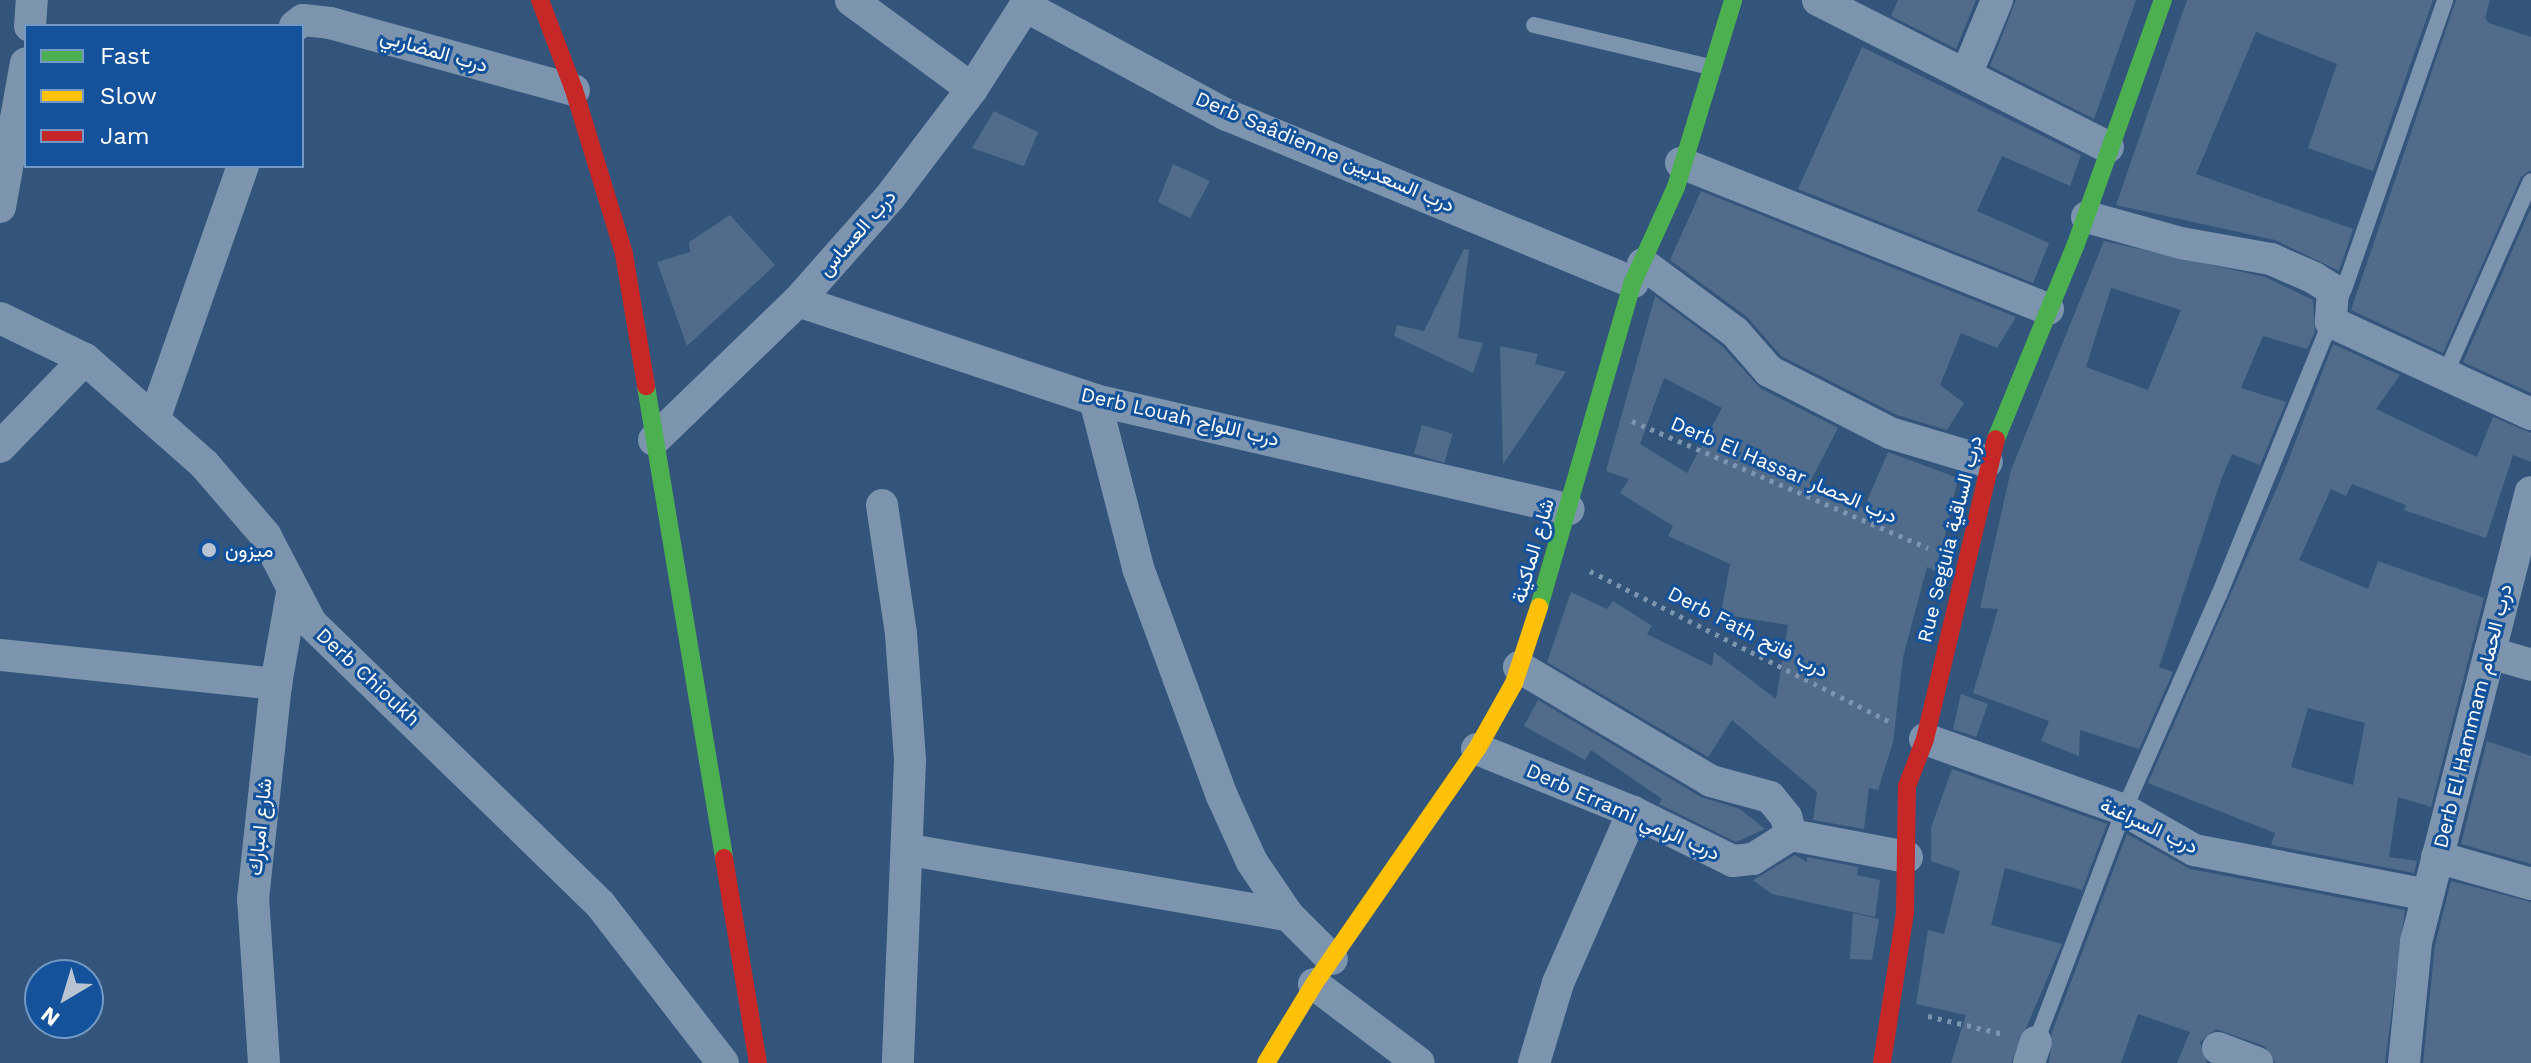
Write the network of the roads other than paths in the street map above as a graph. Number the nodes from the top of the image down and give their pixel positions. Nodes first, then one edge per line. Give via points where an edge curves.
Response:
1 (32, 0) edge
2 (540, 0) edge
3 (851, 0) edge
4 (1733, 0) edge
5 (1818, 0) edge
6 (1997, 0) edge
7 (2163, 0) edge
8 (2445, 0) edge
9 (1027, 3) edge
10 (30, 24) edge
11 (298, 24) edge
12 (1534, 25) dead end
13 (1710, 67) junction
14 (24, 74) edge
15 (1966, 75) junction
16 (972, 89) junction
17 (574, 90) junction
18 (2108, 147) junction
19 (1681, 163) junction
20 (242, 168) edge
21 (2531, 181) edge
22 (0, 207) edge
23 (2087, 217) junction
24 (1638, 273) junction
25 (798, 301) junction
26 (2048, 309) junction
27 (0, 318) edge
28 (2331, 322) junction
29 (85, 359) junction
30 (2444, 377) junction
31 (1095, 400) junction
32 (2531, 414) edge
33 (155, 417) junction
34 (654, 440) junction
35 (0, 447) edge
36 (1987, 462) junction
37 (2531, 492) edge
38 (882, 505) dead end
39 (1569, 509) junction
40 (292, 593) junction
41 (2493, 644) junction
42 (0, 655) edge
43 (2531, 665) edge
44 (1519, 667) junction
45 (276, 684) junction
46 (1925, 739) junction
47 (1477, 749) junction
48 (2124, 810) junction
49 (1633, 812) junction
50 (1791, 835) junction
51 (910, 850) junction
52 (1907, 857) junction
53 (2437, 857) junction
54 (2531, 884) edge
55 (2427, 895) junction
56 (1288, 915) junction
57 (1323, 971) junction
58 (2218, 1048) dead end
59 (2033, 1052) edge
60 (264, 1063) edge
61 (723, 1063) edge
62 (758, 1063) edge
63 (898, 1063) edge
64 (1266, 1063) edge
65 (1419, 1063) edge
66 (1534, 1063) edge
67 (1882, 1063) edge
68 (2257, 1063) edge
69 (2404, 1063) edge

1 - 10 street
2 - 17 street
3 - 16 street
4 - 13 street, شارع الماكينة
5 - 15 street
6 - 15 street
7 - 18 street, Rue Seguia درب الساقية
8 - 28 lane
9 - 16 street, درب العساس
9 - 24 street, Derb Saâdienne درب السعديين via 1227,115
11 - 17 street, درب المضاربي via 330,23
12 - 13 lane
13 - 19 street, شارع الماكينة
14 - 22 street
15 - 18 street
16 - 25 street, درب العساس via 890,197
17 - 34 street via 624,254
18 - 23 street, Rue Seguia درب الساقية
19 - 24 street, شارع الماكينة
19 - 26 street
20 - 33 street
21 - 30 lane
23 - 26 street, Rue Seguia درب الساقية
23 - 28 street via 2181,243 2271,259 2333,290
24 - 36 street, Derb Saâdienne درب السعديين via 1735,332 1769,371 1890,433
24 - 39 street, شارع الماكينة via 1595,404
25 - 31 street, Derb Louah درب اللواح
25 - 34 street, درب العساس
26 - 36 street, Rue Seguia درب الساقية
27 - 29 street, Derb Chioukh
28 - 30 street
28 - 48 lane
29 - 33 street, Derb Chioukh
29 - 35 street
30 - 32 street
31 - 39 street, Derb Louah درب اللواح
31 - 56 street via 1116,495 1179,690 1252,862
33 - 40 street, Derb Chioukh via 265,535
34 - 62 street
36 - 46 street, Rue Seguia درب الساقية
37 - 41 street, Derb El Hammam درب الحمام
38 - 51 street via 907,701
39 - 44 street, شارع الماكينة
40 - 45 street, شارع امبارك
40 - 61 street, Derb Chioukh via 327,642 452,755 600,904
41 - 43 street via 2497,655
41 - 53 street, Derb El Hammam درب الحمام
42 - 45 street
44 - 47 street, شارع الماكينة
44 - 50 street via 1711,781 1770,797 1786,817
45 - 60 street, شارع امبارك via 253,899
46 - 48 street, درب السراغنة
46 - 52 street, Rue Seguia درب الساقية via 1907,786
47 - 49 street, Derb Errami درب الرامي
47 - 57 street, شارع الماكينة
48 - 55 street, درب السراغنة via 2194,850
48 - 59 lane
49 - 50 street, Derb Errami درب الرامي via 1733,861 1753,859
49 - 66 street via 1558,983
50 - 52 street
51 - 56 street
51 - 63 street
52 - 67 street, Rue Seguia درب الساقية via 1893,1007
53 - 54 street
53 - 55 street, Derb El Hammam درب الحمام
55 - 69 street, Derb El Hammam درب الحمام via 2416,942
56 - 57 street
57 - 64 street, شارع الماكينة
57 - 65 street
58 - 68 street

